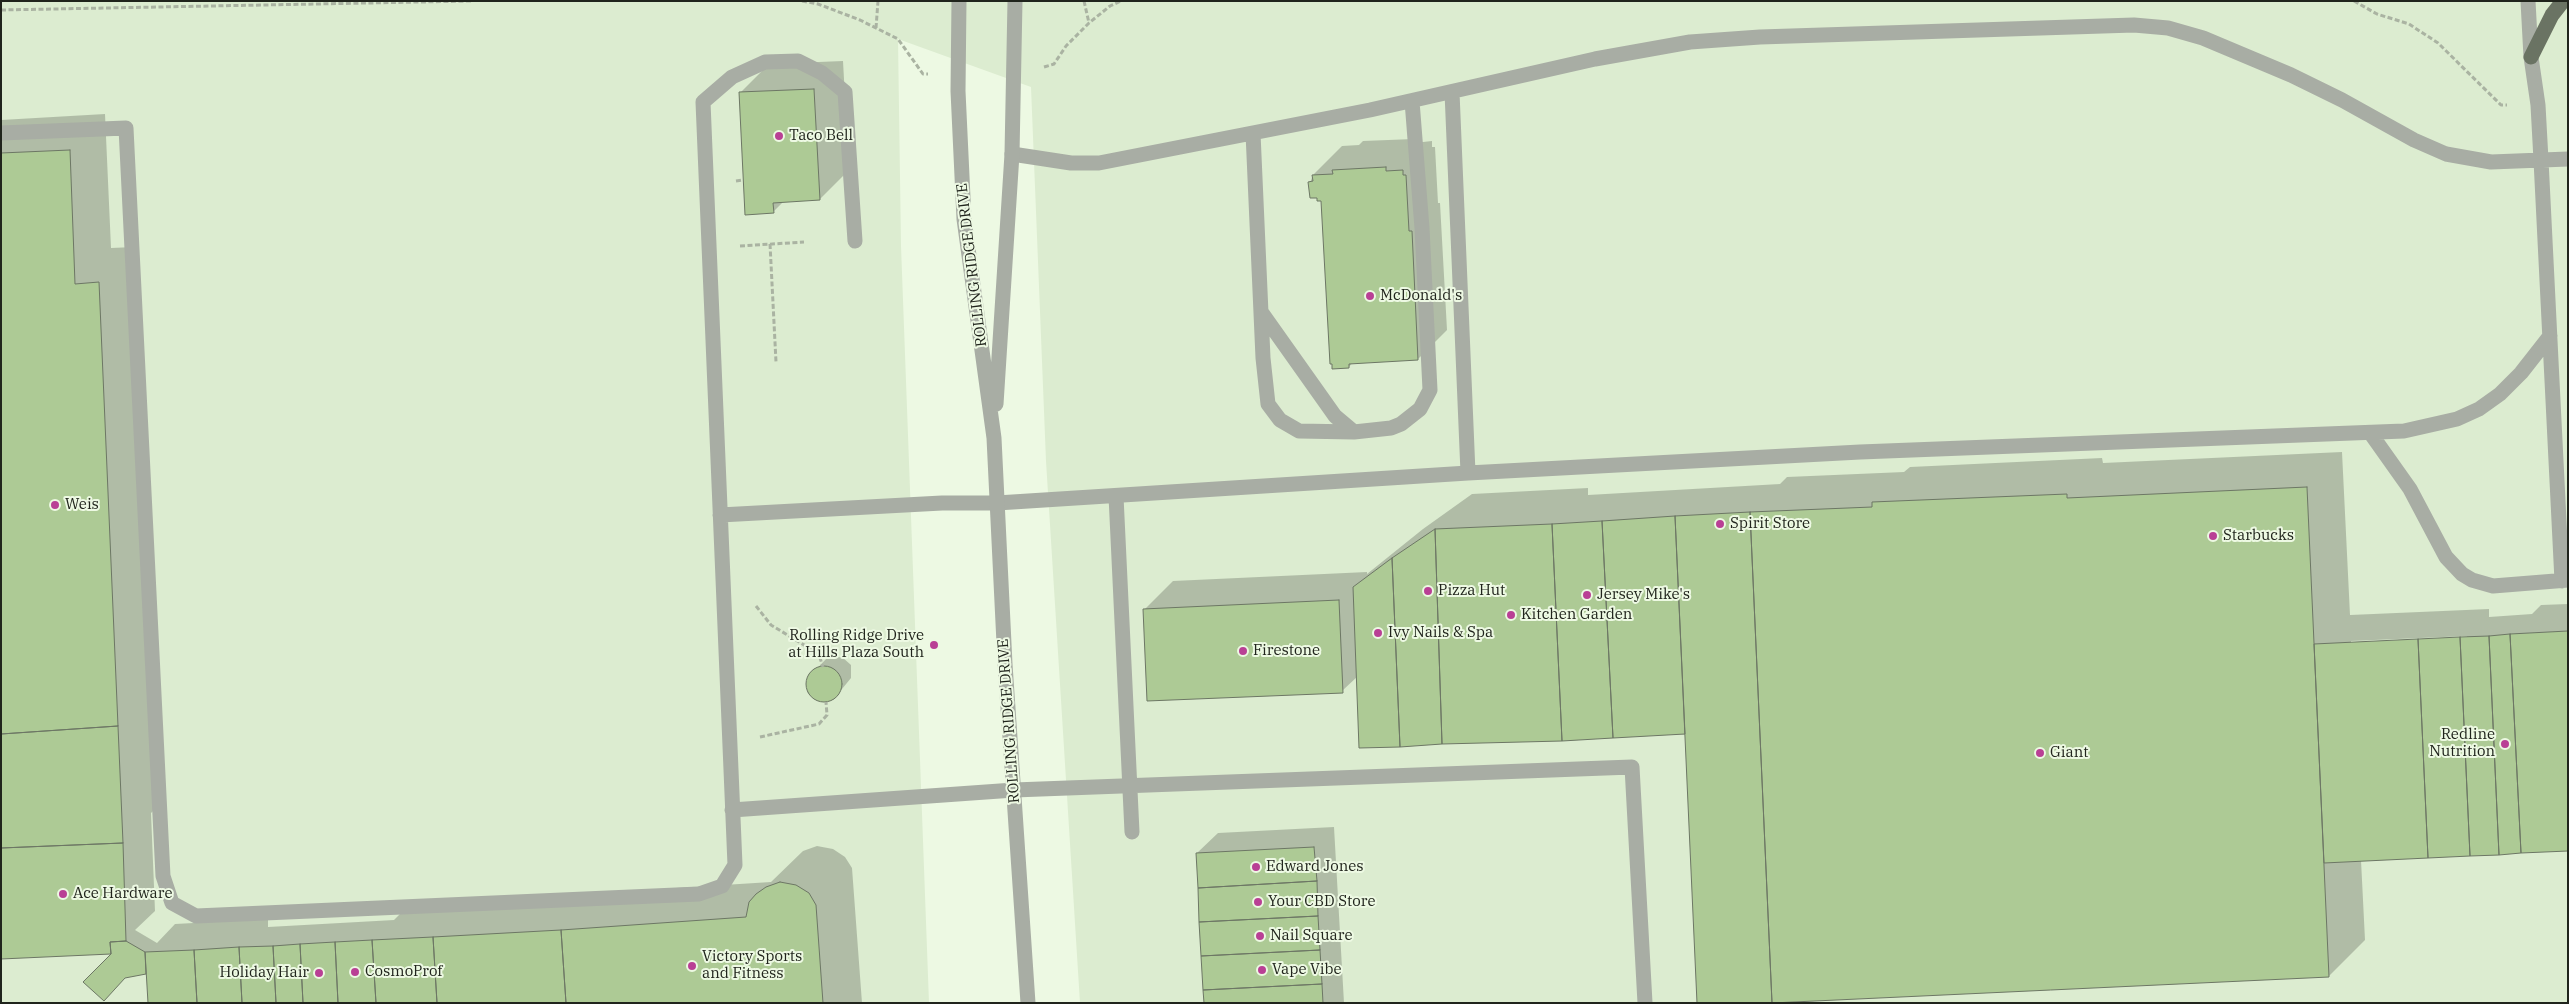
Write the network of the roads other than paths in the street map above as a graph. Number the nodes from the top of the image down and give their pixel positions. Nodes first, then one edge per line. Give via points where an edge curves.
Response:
1 (959, 1) edge
2 (1016, 1) edge
3 (2528, 1) edge
4 (2562, 1) edge
5 (2531, 57) junction
6 (1452, 92) junction
7 (1412, 101) junction
8 (1253, 132) junction
9 (1, 133) edge
10 (1012, 154) junction
11 (2568, 159) edge
12 (2542, 160) junction
13 (855, 241) dead end
14 (1262, 313) junction
15 (2550, 336) junction
16 (1354, 432) junction
17 (2371, 434) junction
18 (994, 438) junction
19 (1468, 473) junction
20 (1116, 496) junction
21 (997, 503) junction
22 (720, 515) junction
23 (2565, 580) edge
24 (1130, 786) junction
25 (1014, 790) junction
26 (732, 810) junction
27 (1132, 832) dead end
28 (1028, 1003) edge
29 (1645, 1003) edge

1 - 18 street, ROLLING RIDGE DRIVE via 958,91 964,219
2 - 10 street, ROLLING RIDGE DRIVE
3 - 5 street
4 - 5 main road
5 - 12 street
6 - 7 street
6 - 12 street via 1595,59 1690,42 1760,37 2150,26 2203,38 2291,75 2438,152 2491,162
6 - 19 street
7 - 8 street
7 - 16 street via 1430,390 1420,409 1401,424
8 - 10 street via 1090,163
8 - 14 street
9 - 26 street via 126,128 163,876 172,903 196,916 699,894 722,886 735,865
10 - 18 street, ROLLING RIDGE DRIVE
11 - 12 street
12 - 15 street
13 - 22 street via 845,92 822,73 798,61 765,62 732,77 703,102
14 - 16 street via 1335,416
14 - 16 street via 1266,396 1274,414 1299,431
15 - 17 street via 2521,374 2479,409 2430,426
15 - 23 street
17 - 19 street via 1860,452
17 - 23 street via 2410,489 2446,557 2462,574 2493,586
18 - 21 street, ROLLING RIDGE DRIVE
19 - 20 street
20 - 21 street
20 - 24 street
21 - 22 street
21 - 25 street, ROLLING RIDGE DRIVE
22 - 26 street
24 - 25 street
24 - 27 street
24 - 29 street via 1632,768
25 - 26 street
25 - 28 street, ROLLING RIDGE DRIVE

